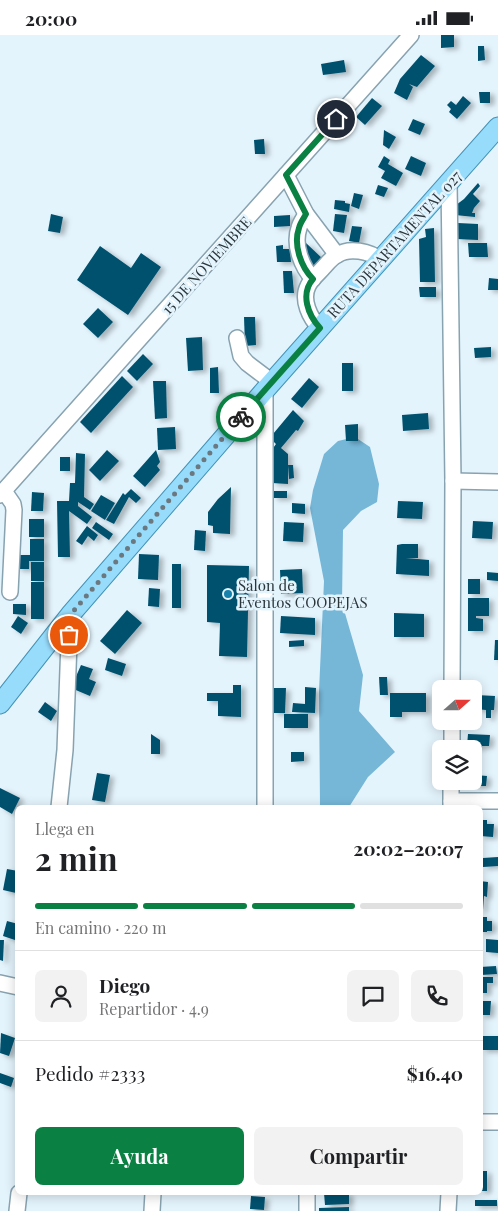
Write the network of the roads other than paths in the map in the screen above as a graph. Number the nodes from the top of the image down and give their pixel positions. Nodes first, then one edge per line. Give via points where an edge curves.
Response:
1 (411, 35) edge
2 (498, 127) edge
3 (286, 175) junction
4 (449, 183) junction
5 (306, 214) junction
6 (336, 255) junction
7 (380, 260) junction
8 (313, 279) junction
9 (320, 328) junction
10 (237, 338) dead end
11 (268, 386) junction
12 (453, 481) junction
13 (498, 482) edge
14 (2, 493) edge
15 (10, 592) dead end
16 (70, 615) junction
17 (452, 680) edge
18 (0, 704) edge
19 (451, 790) edge
20 (498, 801) edge
21 (451, 804) edge
22 (59, 805) edge
23 (264, 805) edge
24 (0, 983) edge
25 (15, 986) edge
26 (483, 1122) edge
27 (498, 1123) edge
28 (19, 1195) edge
29 (153, 1195) edge
30 (307, 1195) edge
31 (448, 1195) edge
32 (17, 1211) edge
33 (152, 1211) edge
34 (307, 1211) edge
35 (448, 1211) edge

1 - 3 street, 15 DE NOVIEMBRE
2 - 4 main road, RUTA DEPARTAMENTAL 027
3 - 5 street
3 - 14 street, 15 DE NOVIEMBRE
4 - 7 main road, RUTA DEPARTAMENTAL 027
4 - 12 street
5 - 6 street
5 - 8 street via 299,228 298,251 306,272
6 - 7 street via 348,251 363,252
6 - 8 street
7 - 9 main road, RUTA DEPARTAMENTAL 027
8 - 9 street via 307,289 306,300 313,321
9 - 11 main road, RUTA DEPARTAMENTAL 027
10 - 11 street via 241,356
11 - 16 main road, RUTA DEPARTAMENTAL 027
11 - 23 street
12 - 13 street
12 - 17 street
14 - 15 street via 13,504 14,510
16 - 18 main road, RUTA DEPARTAMENTAL 027
16 - 22 street via 65,750
19 - 21 street
20 - 21 street
24 - 25 street
26 - 27 street
28 - 32 street
29 - 33 street
30 - 34 street
31 - 35 street

